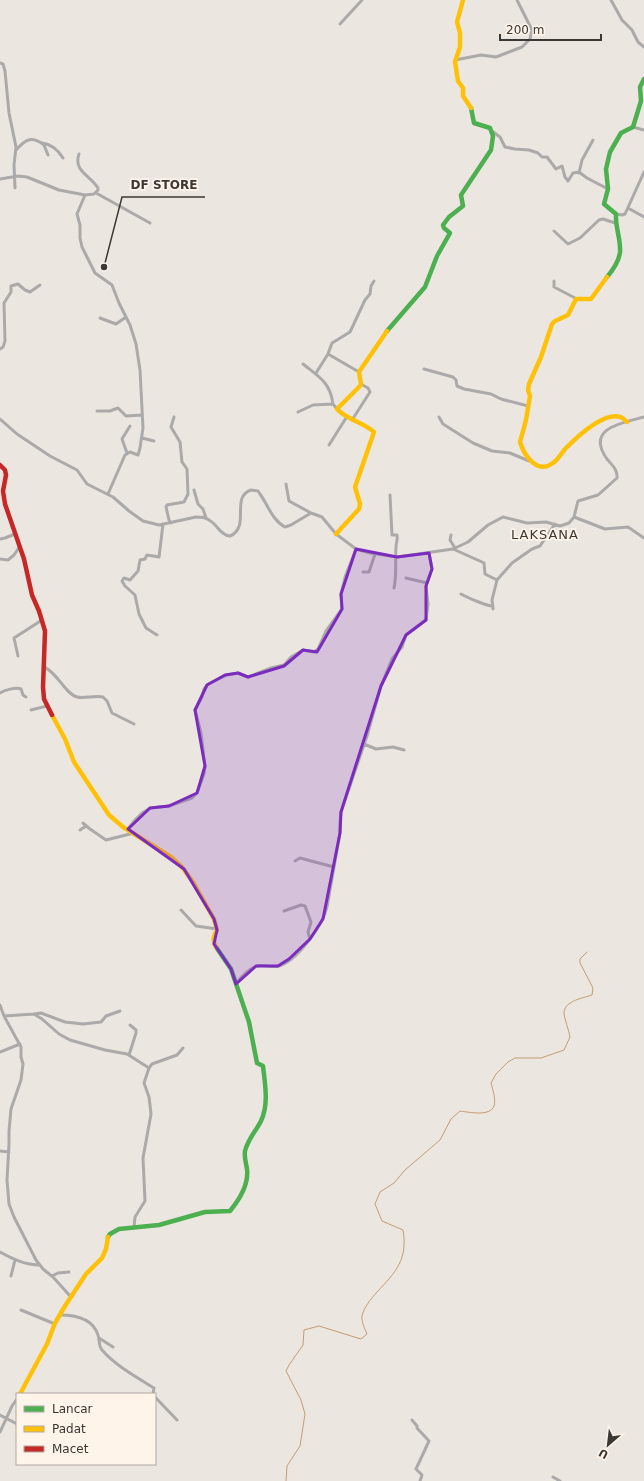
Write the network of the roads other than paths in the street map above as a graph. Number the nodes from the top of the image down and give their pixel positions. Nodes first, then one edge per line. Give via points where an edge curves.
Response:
1 (362, 0) edge
2 (463, 0) edge
3 (517, 0) edge
4 (611, 0) edge
5 (340, 24) dead end
6 (644, 47) edge
7 (455, 60) junction
8 (0, 62) edge
9 (644, 79) edge
10 (633, 127) junction
11 (492, 130) junction
12 (644, 130) edge
13 (593, 140) dead end
14 (42, 144) junction
15 (16, 150) junction
16 (79, 154) dead end
17 (48, 155) dead end
18 (63, 158) dead end
19 (644, 172) edge
20 (580, 173) junction
21 (14, 177) junction
22 (0, 179) edge
23 (15, 188) dead end
24 (608, 189) junction
25 (96, 193) junction
26 (86, 195) junction
27 (628, 208) junction
28 (616, 214) junction
29 (644, 217) edge
30 (150, 223) dead end
31 (615, 223) junction
32 (554, 231) dead end
33 (374, 280) dead end
34 (554, 281) dead end
35 (40, 285) dead end
36 (577, 298) junction
37 (126, 317) junction
38 (100, 318) dead end
39 (0, 349) edge
40 (328, 354) junction
41 (303, 364) dead end
42 (424, 369) dead end
43 (359, 372) junction
44 (316, 373) junction
45 (361, 384) junction
46 (333, 404) junction
47 (528, 406) junction
48 (336, 409) junction
49 (97, 411) dead end
50 (298, 412) dead end
51 (142, 415) junction
52 (174, 417) dead end
53 (438, 417) dead end
54 (644, 417) edge
55 (346, 418) junction
56 (0, 419) edge
57 (352, 420) junction
58 (627, 422) junction
59 (130, 426) dead end
60 (142, 438) junction
61 (154, 441) dead end
62 (329, 444) dead end
63 (127, 453) junction
64 (529, 461) junction
65 (0, 465) edge
66 (286, 484) dead end
67 (194, 490) dead end
68 (108, 494) junction
69 (390, 495) dead end
70 (312, 513) junction
71 (574, 517) junction
72 (206, 518) junction
73 (171, 523) junction
74 (162, 524) junction
75 (555, 524) junction
76 (15, 534) junction
77 (336, 534) junction
78 (451, 535) dead end
79 (0, 538) edge
80 (644, 538) edge
81 (20, 546) junction
82 (454, 548) junction
83 (356, 549) junction
84 (429, 553) junction
85 (375, 554) junction
86 (396, 557) junction
87 (0, 559) edge
88 (363, 572) dead end
89 (406, 578) dead end
90 (498, 580) junction
91 (427, 583) junction
92 (394, 588) dead end
93 (461, 594) dead end
94 (42, 620) junction
95 (157, 635) dead end
96 (18, 656) dead end
97 (43, 666) junction
98 (0, 693) edge
99 (26, 697) dead end
100 (47, 706) junction
101 (31, 710) dead end
102 (134, 724) dead end
103 (364, 744) junction
104 (404, 750) dead end
105 (83, 822) dead end
106 (86, 826) junction
107 (128, 829) junction
108 (80, 830) dead end
109 (134, 833) junction
110 (294, 861) dead end
111 (334, 867) junction
112 (181, 910) dead end
113 (284, 911) dead end
114 (217, 928) junction
115 (310, 939) junction
116 (236, 984) junction
117 (0, 1005) edge
118 (120, 1011) dead end
119 (1, 1012) edge
120 (34, 1014) junction
121 (4, 1016) junction
122 (130, 1025) dead end
123 (20, 1044) junction
124 (183, 1048) dead end
125 (0, 1052) edge
126 (129, 1055) junction
127 (149, 1068) junction
128 (0, 1151) edge
129 (9, 1152) junction
130 (134, 1227) junction
131 (0, 1252) edge
132 (15, 1260) junction
133 (40, 1265) junction
134 (69, 1272) dead end
135 (11, 1276) dead end
136 (52, 1276) junction
137 (71, 1297) junction
138 (21, 1310) dead end
139 (60, 1315) junction
140 (55, 1324) junction
141 (99, 1338) junction
142 (113, 1348) dead end
143 (21, 1393) edge
144 (153, 1393) edge
145 (156, 1398) edge
146 (16, 1400) edge
147 (0, 1415) edge
148 (6, 1419) junction
149 (177, 1420) dead end
150 (412, 1420) dead end
151 (16, 1424) edge
152 (0, 1432) edge
153 (553, 1477) dead end
154 (420, 1481) edge
155 (560, 1481) edge

1 - 5 street
2 - 7 street via 457,22 460,47
3 - 7 street via 532,30 530,39 522,47 496,57 481,55
4 - 6 street via 622,20
7 - 11 street via 456,78 463,88 463,96 471,106 474,124 488,126
8 - 15 street via 5,71
9 - 10 street via 640,87 641,101
10 - 12 street
10 - 24 street via 620,133 610,152 606,169
11 - 20 street via 500,137 505,147 529,150 547,157 556,169 562,166 568,181 573,173
11 - 43 street via 493,144 487,159 461,195 463,206 443,225 450,235 437,256 425,286 386,332
13 - 20 street via 582,160
14 - 15 street via 29,139 24,140
14 - 17 street
14 - 18 street via 57,149
15 - 21 street
16 - 25 street via 79,168 97,186
19 - 27 street
20 - 24 street
21 - 22 street
21 - 23 street
21 - 26 street via 27,177 59,190
24 - 28 street via 604,204
25 - 26 street
25 - 30 street
26 - 37 street via 77,214 82,248 95,273 112,285
27 - 28 street via 623,215
27 - 29 street
28 - 31 street
31 - 32 street via 598,220 580,238 567,244
31 - 36 street via 620,250 618,260 591,299
33 - 40 street via 370,294 350,332 332,343
34 - 36 street via 554,287
35 - 39 street via 30,292 18,284 12,286 4,301 5,341
36 - 47 street via 568,315 552,324 529,384
37 - 38 street via 116,324
37 - 51 street via 136,344
40 - 43 street
40 - 44 street
41 - 44 street
42 - 47 street via 453,378 458,386 464,389 491,394
43 - 45 street
44 - 46 street via 327,384
45 - 48 street
45 - 57 street via 370,392
46 - 48 street
46 - 50 street via 308,406
47 - 64 street via 520,442
48 - 55 street
49 - 51 street via 118,408 126,416
51 - 60 street
52 - 73 street via 171,427 180,442 182,462 187,469 188,494 184,502 167,505
53 - 64 street via 443,424 473,443
54 - 58 street
55 - 57 street
55 - 62 street
56 - 68 street via 50,456 77,470 87,484
57 - 77 street via 374,432 355,487 359,509
58 - 64 street via 619,416 611,416 582,433 550,465 537,466
58 - 71 street via 608,428 600,441 602,450 616,472 616,478 598,495 578,501
59 - 63 street via 122,439
60 - 61 street
60 - 63 street via 138,455
63 - 68 street
65 - 76 street via 6,472 4,498
66 - 70 street via 289,501
67 - 72 street
68 - 74 street via 138,518
69 - 86 street via 392,535 398,536
70 - 72 street via 285,527 272,515 258,491 251,490 242,501 241,524 233,535 225,535
70 - 77 street via 322,517
71 - 75 street via 564,526
71 - 80 street via 605,529 628,527
72 - 73 street via 196,517
73 - 74 street
74 - 95 street via 159,557 148,555 140,560 138,572 130,580 124,578 122,581 135,595 139,614 146,628
75 - 82 street via 527,523 501,517 472,539
75 - 90 street via 540,546 512,563
76 - 79 street
76 - 81 street
77 - 83 street
78 - 82 street via 450,540
81 - 87 street via 8,560
81 - 94 street via 32,595
82 - 84 street
82 - 90 street via 484,563 485,574
83 - 85 street
83 - 107 street via 341,594 342,609 326,631 317,650 303,650 284,665 248,677 238,673 225,676 205,688 194,710 201,733 204,766 204,774 197,793 192,798 169,806 150,808
84 - 86 street
84 - 91 street via 432,568
85 - 86 street
85 - 88 street via 369,572
86 - 92 street
89 - 91 street
90 - 93 street via 492,600 493,608
91 - 103 street via 426,620 406,635 402,647 393,656
94 - 96 street via 14,638
94 - 97 street via 45,638
97 - 100 street via 44,698
97 - 102 street via 51,670 70,694 79,697 104,697 112,713
98 - 99 street via 18,688
100 - 101 street
100 - 107 street via 81,774 109,815
103 - 104 street via 376,749 393,746
103 - 111 street via 341,812
105 - 106 street
106 - 108 street
106 - 109 street via 106,840
107 - 109 street
109 - 114 street via 182,867
110 - 111 street via 300,858
111 - 115 street via 326,913
112 - 114 street via 196,926
113 - 115 street via 292,907 305,906 311,920 308,932
114 - 116 street via 213,937 214,944 231,969
115 - 116 street via 280,965 256,966 244,974
116 - 130 street via 251,1027 257,1063 263,1066 265,1088 262,1117 246,1148 246,1184 230,1211 205,1212 168,1223
117 - 119 street
118 - 120 street via 106,1016 101,1022 85,1024 64,1022 41,1012
119 - 121 street
120 - 121 street
120 - 126 street via 70,1040
121 - 123 street
122 - 126 street via 136,1033
123 - 125 street
123 - 129 street via 23,1064 21,1080 11,1109
124 - 127 street via 176,1056 152,1064
126 - 127 street
127 - 130 street via 144,1083 151,1114 143,1158 146,1201
128 - 129 street
129 - 133 street via 9,1204 23,1237
130 - 137 street via 119,1229 108,1236 102,1258 86,1274
131 - 132 street
132 - 133 street
132 - 135 street
133 - 136 street
134 - 136 street
136 - 137 street
137 - 139 street
138 - 140 street
139 - 140 street
139 - 141 street via 75,1316 87,1321 95,1328
140 - 143 street
141 - 142 street
141 - 144 street via 102,1350 120,1366 154,1388
145 - 149 street
146 - 148 street
147 - 148 street
148 - 151 street
148 - 152 street
150 - 154 street via 429,1441 416,1469 422,1475
153 - 155 street

